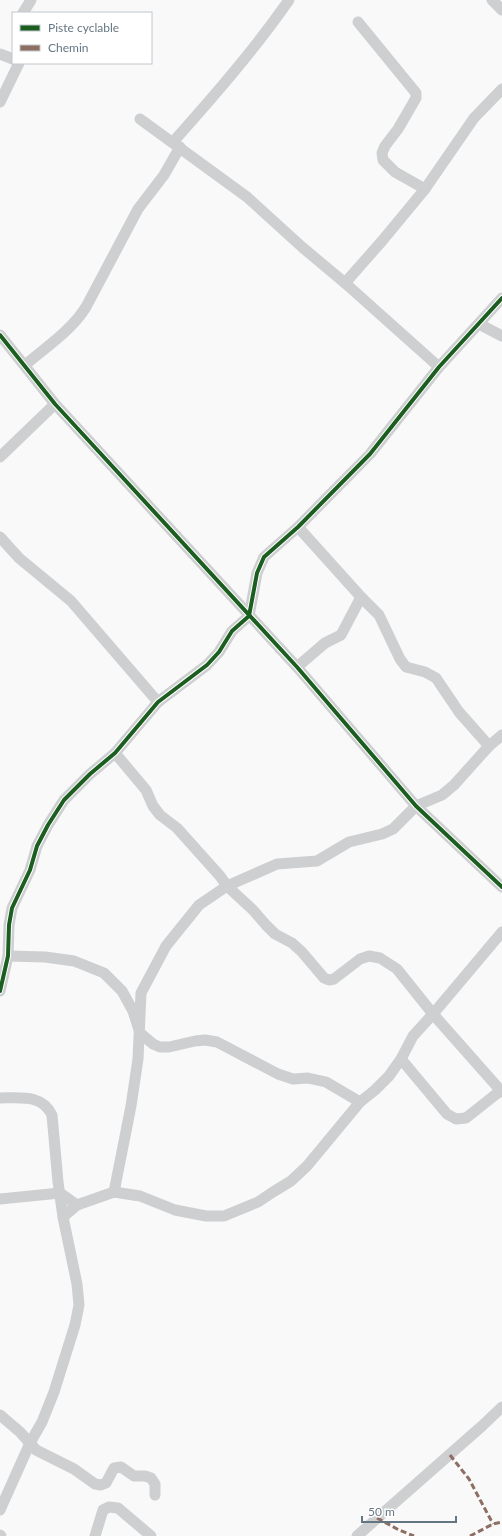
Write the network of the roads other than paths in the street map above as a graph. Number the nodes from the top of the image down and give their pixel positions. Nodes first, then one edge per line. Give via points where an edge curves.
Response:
1 (31, 0) edge
2 (290, 0) edge
3 (492, 0) edge
4 (502, 10) edge
5 (24, 12) edge
6 (358, 22) dead end
7 (0, 54) edge
8 (12, 59) edge
9 (19, 64) edge
10 (502, 89) edge
11 (0, 102) edge
12 (140, 119) dead end
13 (177, 145) junction
14 (425, 189) junction
15 (344, 283) junction
16 (502, 298) edge
17 (479, 324) junction
18 (0, 335) edge
19 (502, 336) edge
20 (25, 365) junction
21 (439, 367) junction
22 (55, 404) junction
23 (0, 457) edge
24 (298, 527) junction
25 (0, 537) edge
26 (361, 597) junction
27 (249, 616) junction
28 (297, 667) junction
29 (158, 702) junction
30 (502, 734) edge
31 (489, 746) junction
32 (116, 753) junction
33 (416, 806) junction
34 (227, 886) junction
35 (502, 887) edge
36 (5, 923) edge
37 (502, 932) edge
38 (8, 956) junction
39 (0, 991) edge
40 (433, 1014) junction
41 (140, 1033) junction
42 (401, 1059) junction
43 (501, 1092) edge
44 (0, 1098) edge
45 (360, 1102) junction
46 (114, 1192) junction
47 (60, 1193) junction
48 (0, 1199) edge
49 (77, 1205) junction
50 (63, 1217) junction
51 (502, 1407) edge
52 (0, 1415) edge
53 (30, 1443) junction
54 (155, 1494) dead end
55 (0, 1510) edge
56 (95, 1536) edge
57 (151, 1536) edge
58 (357, 1536) edge

1 - 5 street
2 - 13 street
3 - 4 street
6 - 14 street via 416,93 416,98 398,129 385,146 383,160 395,172
7 - 8 street
9 - 11 street
10 - 14 street via 474,118
12 - 13 street
13 - 15 street via 247,197
13 - 20 street via 164,175 138,209 79,318
14 - 15 street
15 - 21 street
16 - 17 street
17 - 19 street
17 - 21 street
18 - 20 street
20 - 22 street
21 - 24 street via 370,454
22 - 23 street
22 - 27 street
24 - 26 street
24 - 27 street via 264,557 257,573
25 - 29 street via 19,558 71,601
26 - 28 street via 341,634 325,643
26 - 31 street via 379,614 406,667 436,678 459,712
27 - 28 street
27 - 29 street via 232,631 207,665
28 - 33 street
29 - 32 street
30 - 31 street
31 - 33 street via 442,795
32 - 34 street via 146,790 160,815 177,828
32 - 36 street via 64,800 37,846 30,870
33 - 34 street via 393,828 382,834 349,842 317,861 277,864
33 - 35 street
34 - 40 street via 275,934 302,952 324,978 334,979 360,958 380,958 397,969
34 - 41 street via 199,905 166,946 141,992
36 - 38 street
37 - 40 street
38 - 39 street
38 - 41 street via 74,961 104,973 122,991 133,1011
40 - 42 street via 412,1036
40 - 43 street
41 - 45 street via 160,1047 169,1048 205,1040 217,1042 278,1074 293,1079 308,1078 326,1082
41 - 46 street via 131,1106
42 - 43 street via 447,1114 456,1119 466,1118
42 - 45 street via 389,1076
44 - 47 street via 30,1099 42,1102 48,1107 52,1114
45 - 46 street via 307,1166 291,1181 258,1202 224,1216 193,1214 175,1210 140,1196
46 - 49 street
47 - 48 street
47 - 49 street
47 - 50 street
49 - 50 street
50 - 53 street via 79,1305 54,1392
51 - 58 street
52 - 53 street
53 - 54 street via 36,1450 74,1469 95,1484 106,1483 114,1468 121,1467 134,1476 151,1478 155,1484
53 - 55 street
56 - 57 street via 103,1510 109,1507 118,1508

